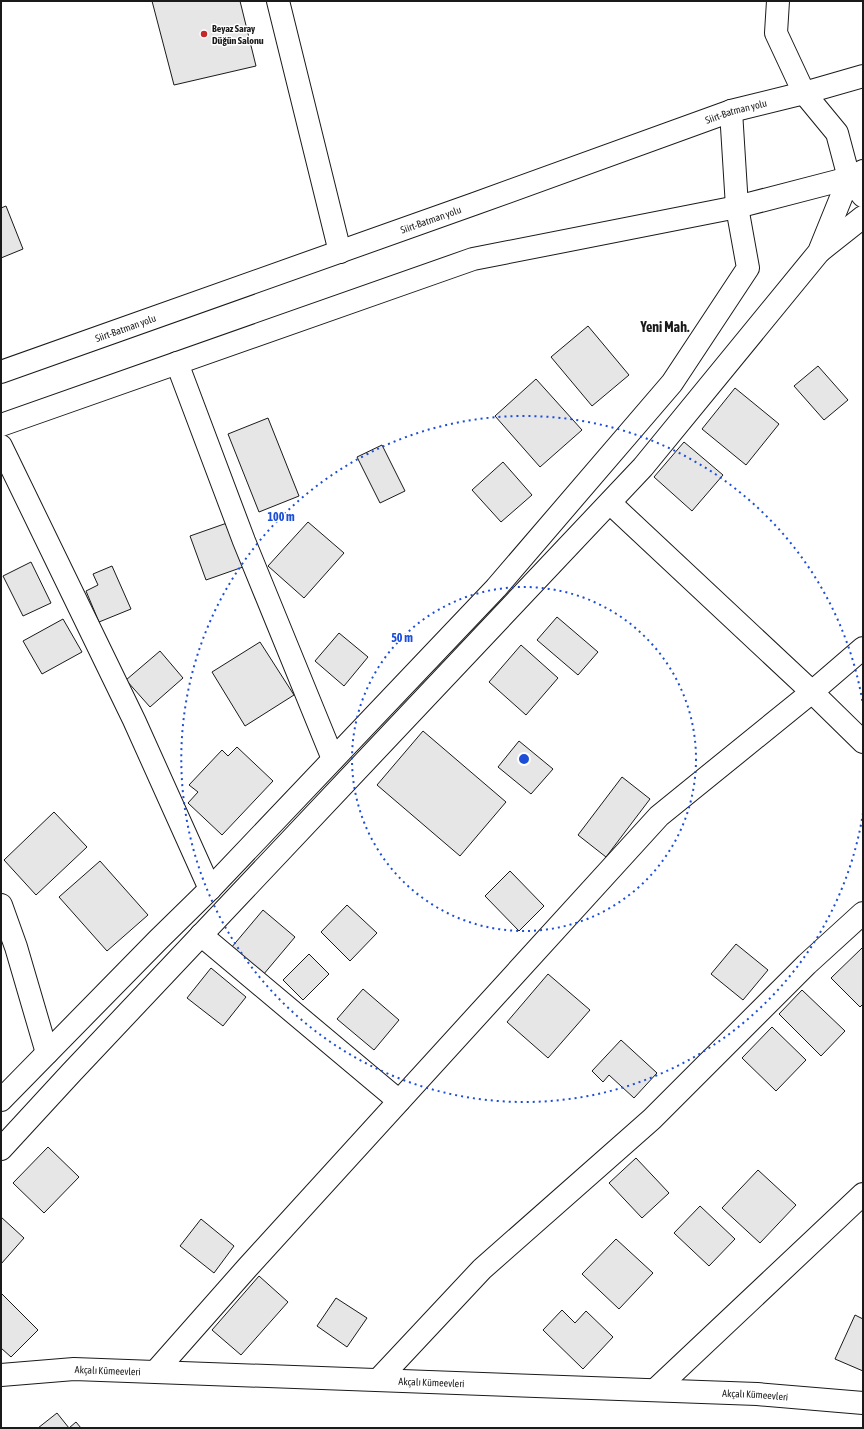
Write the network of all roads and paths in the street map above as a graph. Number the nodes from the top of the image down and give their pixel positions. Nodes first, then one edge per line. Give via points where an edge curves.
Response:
1 (278, 1) edge
2 (778, 1) edge
3 (863, 76) edge
4 (804, 93) junction
5 (731, 111) junction
6 (856, 175) edge
7 (863, 196) edge
8 (737, 207) junction
9 (863, 217) edge
10 (340, 252) junction
11 (819, 252) junction
12 (178, 363) junction
13 (1, 372) edge
14 (1, 425) edge
15 (1, 446) edge
16 (610, 503) junction
17 (863, 648) edge
18 (812, 692) junction
19 (863, 742) edge
20 (333, 759) junction
21 (210, 889) junction
22 (1, 905) edge
23 (863, 913) edge
24 (201, 935) junction
25 (47, 1053) junction
26 (1, 1100) edge
27 (399, 1101) junction
28 (1, 1149) edge
29 (863, 1194) edge
30 (156, 1371) junction
31 (1, 1375) edge
32 (378, 1380) junction
33 (655, 1390) junction
34 (863, 1403) edge

1 - 10 main road
2 - 4 main road via 776,33
3 - 4 main road, Siirt-Batman yolu
4 - 5 main road, Siirt-Batman yolu
4 - 6 main road via 837,133
5 - 8 main road
5 - 10 main road, Siirt-Batman yolu
6 - 7 main road
6 - 8 main road
6 - 11 main road
8 - 12 main road via 473,259
8 - 20 main road via 748,268 672,383 496,588
9 - 11 main road
10 - 13 main road, Siirt-Batman yolu
11 - 16 main road via 643,467
12 - 14 main road
12 - 20 main road via 244,541
15 - 21 main road via 134,720
16 - 18 main road
16 - 24 main road
17 - 18 main road
18 - 19 main road
18 - 27 main road via 659,816
20 - 21 main road
21 - 25 main road
22 - 25 main road
23 - 32 main road via 807,964 652,1119 482,1269
24 - 27 main road
24 - 28 main road
25 - 26 main road
27 - 30 main road
29 - 33 main road
30 - 31 main road, Akçalı Kümeevleri via 74,1368
30 - 32 main road, Akçalı Kümeevleri
32 - 33 main road, Akçalı Kümeevleri
33 - 34 main road, Akçalı Kümeevleri via 757,1394

